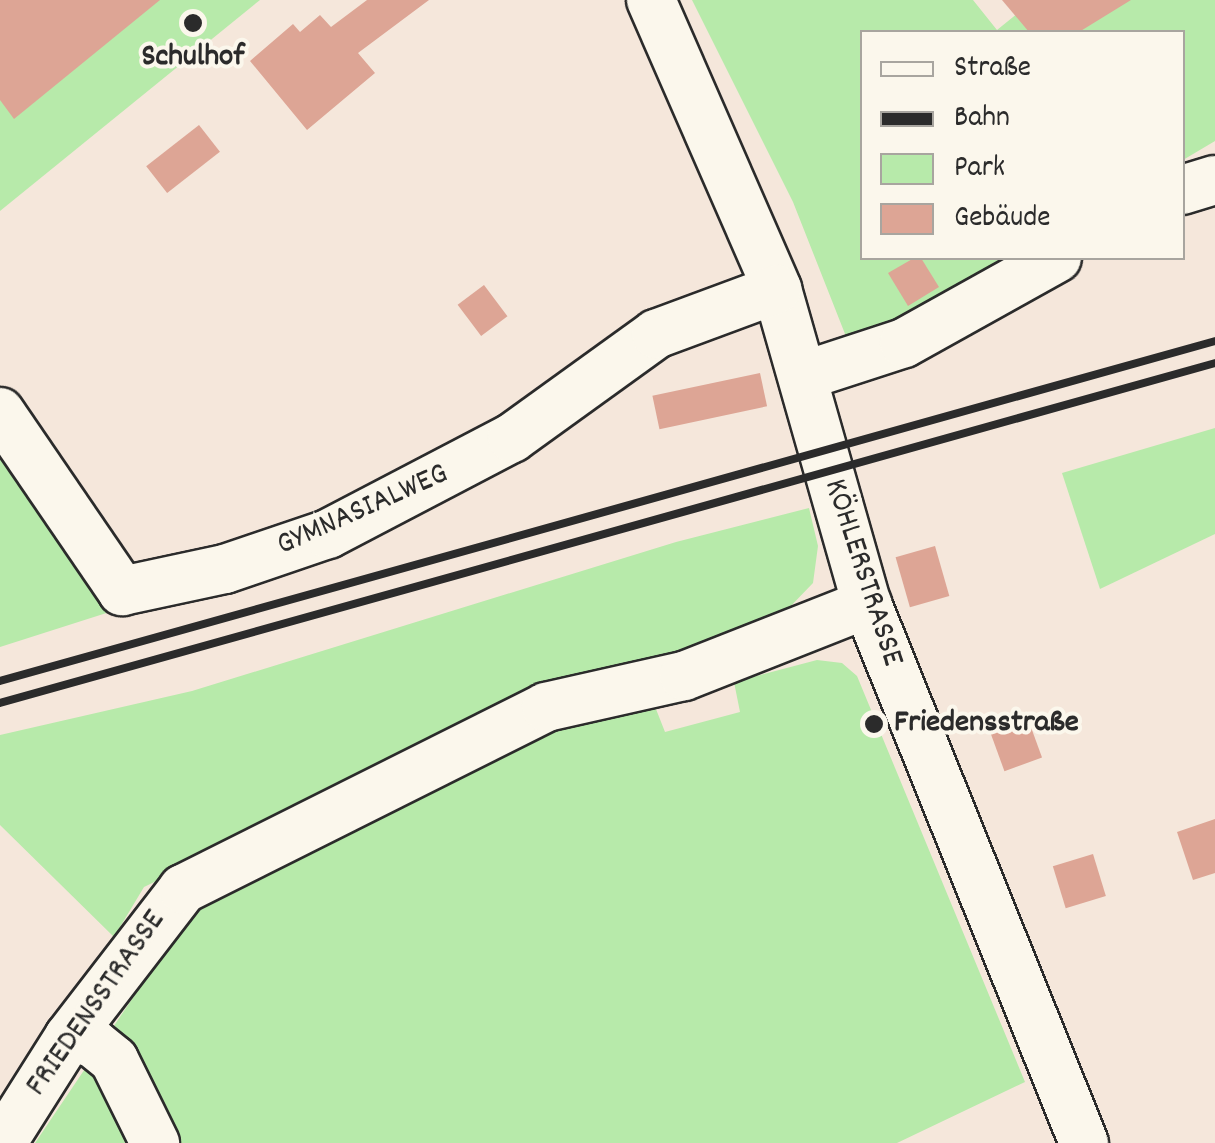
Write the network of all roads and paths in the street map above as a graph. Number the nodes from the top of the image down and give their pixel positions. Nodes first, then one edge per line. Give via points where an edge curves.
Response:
1 (651, 0) edge
2 (1215, 180) edge
3 (1185, 189) edge
4 (1053, 260) edge
5 (776, 289) junction
6 (803, 376) junction
7 (0, 412) edge
8 (866, 604) junction
9 (69, 1037) junction
10 (2, 1143) edge
11 (155, 1143) edge
12 (1084, 1143) edge

1 - 5 street, KÖHLERSTRASSE
2 - 3 street
4 - 6 street via 904,343
5 - 6 street, KÖHLERSTRASSE
5 - 7 street, GYMNASIALWEG via 656,334 512,438 328,534 225,569 122,591
6 - 8 street, KÖHLERSTRASSE
8 - 9 street, FRIEDENSSTRASSE via 684,676 546,707 183,889
8 - 12 street, KÖHLERSTRASSE
9 - 10 street, FRIEDENSSTRASSE
9 - 11 street via 93,1043 114,1060

